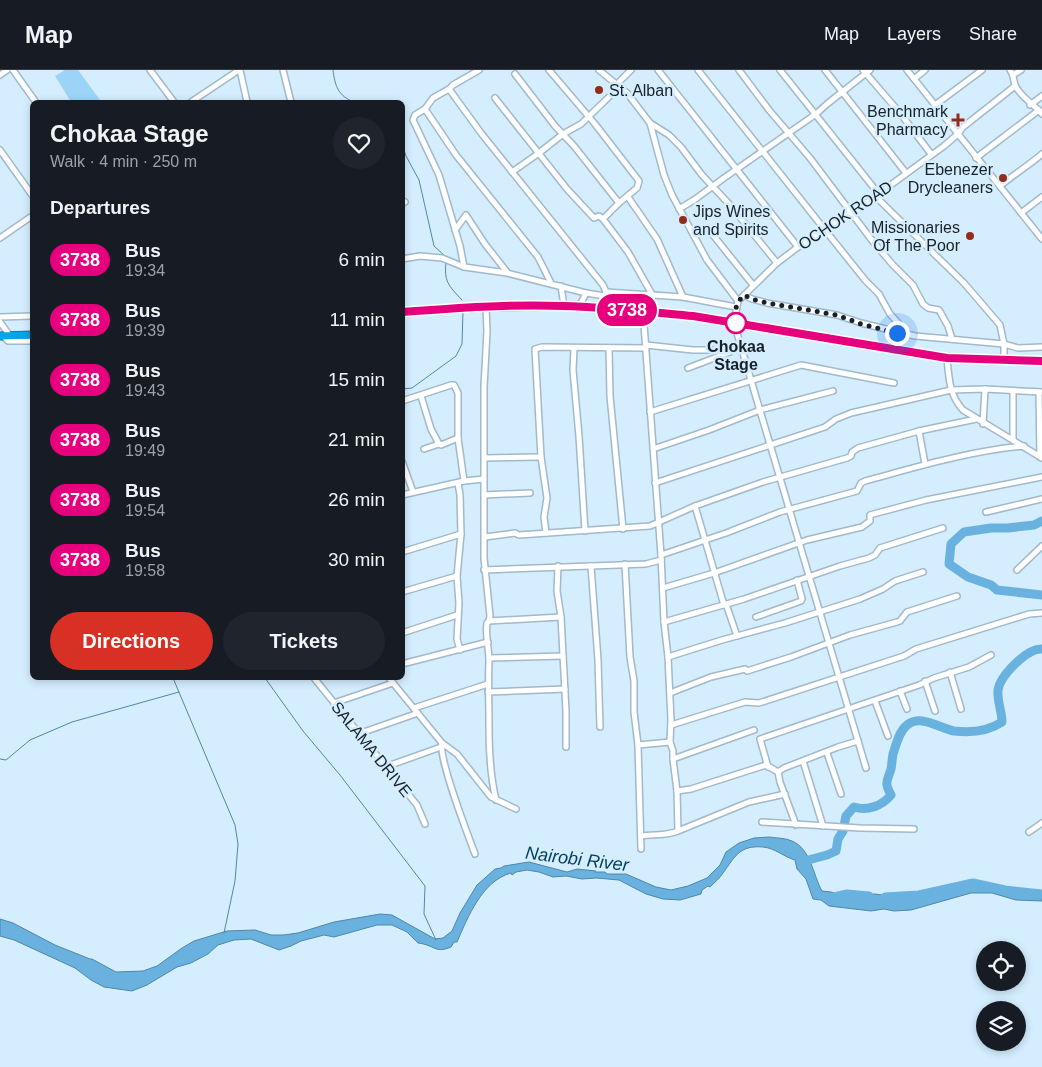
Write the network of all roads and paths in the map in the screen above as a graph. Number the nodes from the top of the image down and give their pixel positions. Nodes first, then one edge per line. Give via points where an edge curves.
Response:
1 (7, 70) edge
2 (13, 70) edge
3 (150, 70) edge
4 (239, 70) edge
5 (283, 70) edge
6 (478, 70) edge
7 (549, 70) edge
8 (599, 70) edge
9 (631, 70) edge
10 (658, 70) edge
11 (698, 70) edge
12 (739, 70) edge
13 (780, 70) edge
14 (825, 70) edge
15 (907, 70) edge
16 (926, 70) edge
17 (982, 70) edge
18 (1020, 70) edge
19 (867, 71) edge
20 (1012, 72) edge
21 (515, 74) dead end
22 (0, 75) edge
23 (914, 79) junction
24 (617, 84) junction
25 (1015, 86) junction
26 (449, 89) junction
27 (842, 93) junction
28 (1042, 96) edge
29 (495, 98) dead end
30 (34, 100) edge
31 (172, 100) edge
32 (193, 100) edge
33 (246, 100) edge
34 (290, 100) edge
35 (934, 105) junction
36 (1030, 105) junction
37 (425, 109) junction
38 (1041, 112) edge
39 (816, 114) junction
40 (589, 117) junction
41 (650, 123) junction
42 (563, 134) junction
43 (789, 134) junction
44 (958, 134) junction
45 (0, 150) edge
46 (763, 151) junction
47 (539, 153) junction
48 (932, 154) junction
49 (1042, 154) edge
50 (976, 158) junction
51 (737, 169) junction
52 (512, 172) junction
53 (906, 173) junction
54 (712, 186) junction
55 (1000, 186) junction
56 (30, 192) edge
57 (876, 194) junction
58 (628, 197) junction
59 (1042, 197) edge
60 (620, 203) junction
61 (680, 209) junction
62 (850, 212) junction
63 (1021, 213) junction
64 (30, 217) edge
65 (603, 219) junction
66 (456, 230) junction
67 (825, 230) junction
68 (713, 235) dead end
69 (0, 238) edge
70 (1042, 238) edge
71 (798, 247) junction
72 (405, 258) edge
73 (777, 263) junction
74 (464, 267) junction
75 (507, 272) junction
76 (551, 283) junction
77 (753, 285) junction
78 (561, 286) junction
79 (586, 293) junction
80 (606, 294) junction
81 (744, 295) junction
82 (653, 296) junction
83 (683, 297) junction
84 (737, 304) junction
85 (564, 306) junction
86 (486, 307) junction
87 (579, 307) junction
88 (603, 308) junction
89 (643, 311) junction
90 (405, 312) edge
91 (30, 316) edge
92 (0, 317) edge
93 (0, 322) edge
94 (734, 323) junction
95 (897, 333) junction
96 (30, 335) edge
97 (4, 336) edge
98 (952, 339) junction
99 (30, 341) edge
100 (1004, 344) junction
101 (646, 346) junction
102 (1042, 347) edge
103 (574, 348) junction
104 (608, 348) junction
105 (742, 348) junction
106 (735, 350) junction
107 (947, 358) junction
108 (1004, 360) junction
109 (1042, 361) edge
110 (688, 368) dead end
111 (752, 381) junction
112 (894, 383) dead end
113 (985, 389) junction
114 (951, 390) junction
115 (832, 391) dead end
116 (1013, 391) junction
117 (1041, 392) edge
118 (421, 396) junction
119 (405, 400) edge
120 (760, 410) junction
121 (650, 412) junction
122 (976, 419) junction
123 (983, 424) junction
124 (919, 431) junction
125 (458, 438) junction
126 (1013, 440) junction
127 (439, 444) junction
128 (770, 444) junction
129 (1024, 446) junction
130 (424, 449) dead end
131 (653, 449) junction
132 (541, 457) junction
133 (485, 458) junction
134 (1041, 458) edge
135 (925, 464) junction
136 (405, 469) edge
137 (780, 476) junction
138 (1042, 477) edge
139 (484, 479) junction
140 (464, 481) junction
141 (458, 483) junction
142 (655, 484) junction
143 (413, 492) junction
144 (530, 493) dead end
145 (405, 494) edge
146 (484, 495) junction
147 (1042, 499) edge
148 (695, 506) junction
149 (789, 509) junction
150 (986, 512) dead end
151 (658, 522) junction
152 (943, 528) dead end
153 (623, 529) junction
154 (585, 531) junction
155 (546, 533) junction
156 (460, 534) junction
157 (485, 537) junction
158 (705, 539) junction
159 (799, 543) junction
160 (1042, 546) edge
161 (405, 551) edge
162 (661, 558) junction
163 (625, 564) junction
164 (558, 566) junction
165 (591, 566) junction
166 (484, 570) junction
167 (1017, 570) dead end
168 (922, 572) dead end
169 (714, 573) junction
170 (458, 576) junction
171 (808, 577) junction
172 (797, 580) junction
173 (662, 588) junction
174 (405, 591) edge
175 (956, 596) dead end
176 (725, 605) junction
177 (820, 611) junction
178 (1042, 613) edge
179 (457, 615) junction
180 (561, 617) junction
181 (756, 617) dead end
182 (489, 621) junction
183 (664, 622) junction
184 (405, 632) edge
185 (737, 636) junction
186 (488, 642) junction
187 (828, 642) junction
188 (460, 650) junction
189 (991, 655) dead end
190 (563, 656) junction
191 (668, 657) junction
192 (489, 658) junction
193 (405, 663) edge
194 (950, 672) junction
195 (839, 676) junction
196 (316, 680) edge
197 (391, 680) edge
198 (925, 681) junction
199 (393, 683) junction
200 (488, 684) junction
201 (565, 689) junction
202 (900, 691) junction
203 (488, 692) junction
204 (670, 693) junction
205 (875, 702) junction
206 (334, 703) junction
207 (414, 708) junction
208 (849, 709) junction
209 (907, 709) dead end
210 (961, 709) dead end
211 (934, 711) dead end
212 (418, 713) junction
213 (671, 725) junction
214 (600, 727) dead end
215 (754, 730) dead end
216 (358, 734) junction
217 (888, 736) dead end
218 (858, 741) junction
219 (670, 742) junction
220 (441, 745) junction
221 (638, 745) junction
222 (566, 747) dead end
223 (826, 753) junction
224 (673, 759) junction
225 (803, 761) junction
226 (385, 766) junction
227 (768, 767) junction
228 (866, 768) dead end
229 (778, 772) junction
230 (677, 791) junction
231 (785, 794) junction
232 (841, 794) dead end
233 (496, 800) junction
234 (516, 809) dead end
235 (762, 822) dead end
236 (1042, 823) edge
237 (425, 824) dead end
238 (796, 825) junction
239 (823, 826) junction
240 (914, 829) dead end
241 (678, 831) junction
242 (1029, 832) dead end
243 (641, 836) junction
244 (641, 849) dead end
245 (475, 854) dead end

1 - 22 street
2 - 30 street
3 - 31 street
4 - 32 street
4 - 33 street
5 - 34 street
6 - 26 street
7 - 40 street
8 - 24 street
9 - 24 street
10 - 51 street
11 - 46 street
12 - 43 street
13 - 39 street
14 - 27 street
15 - 23 street
16 - 23 street
17 - 35 street
18 - 20 street
19 - 27 street
19 - 48 street
20 - 25 street
21 - 42 street
23 - 35 street
24 - 40 street via 616,90
24 - 41 street via 636,102
25 - 36 street
25 - 44 street, OCHOK ROAD
26 - 37 street via 433,98
26 - 52 street
27 - 39 street
27 - 53 street
28 - 36 street
29 - 47 street
35 - 44 street
36 - 38 street
37 - 66 street via 413,120 439,175
37 - 76 street via 456,155 538,257
38 - 50 street
39 - 43 street
39 - 57 street
40 - 42 street
40 - 58 street via 639,181
41 - 54 street via 674,140
41 - 61 street via 664,175
42 - 47 street
42 - 60 street
43 - 46 street
43 - 62 street
44 - 48 street, OCHOK ROAD
44 - 50 street
45 - 56 street
46 - 51 street
46 - 67 street
47 - 52 street
47 - 65 street via 594,218
48 - 53 street, OCHOK ROAD
49 - 55 street
50 - 55 street
51 - 54 street
51 - 71 street
52 - 80 street via 603,286
53 - 57 street, OCHOK ROAD
54 - 61 street
54 - 73 street
55 - 63 street
57 - 62 street, OCHOK ROAD
57 - 100 street via 964,283 1000,326
58 - 60 street
58 - 83 street via 657,239
59 - 63 street
60 - 65 street
61 - 84 street via 707,260
62 - 67 street, OCHOK ROAD
62 - 98 street via 913,285 923,304 939,310
63 - 70 street
64 - 69 street
65 - 82 street via 628,252
66 - 74 street
66 - 75 street via 466,215
67 - 71 street, OCHOK ROAD
67 - 95 street via 879,294 899,324
68 - 77 street
71 - 73 street, OCHOK ROAD
72 - 74 street via 442,258
73 - 77 street, OCHOK ROAD
74 - 75 street
75 - 76 street
76 - 78 street
77 - 81 street, OCHOK ROAD
78 - 79 street
78 - 85 street
79 - 80 street
79 - 87 street
80 - 82 street
80 - 88 street
81 - 84 street, OCHOK ROAD
81 - 95 street via 767,303 837,315
82 - 83 street
83 - 84 street
84 - 94 street
85 - 86 highway
85 - 87 highway
86 - 90 highway
86 - 133 street
87 - 88 highway
88 - 89 highway
89 - 94 highway
89 - 101 street
91 - 92 street
93 - 97 street
94 - 105 street
94 - 107 highway
95 - 98 street
96 - 97 highway
97 - 99 street via 8,341
98 - 100 street
100 - 102 street via 1018,348
100 - 108 street
101 - 104 street
101 - 106 street
101 - 121 street
103 - 104 street
103 - 132 street via 535,349
103 - 154 street
104 - 153 street
105 - 106 street
105 - 111 street
106 - 110 street
107 - 108 highway
107 - 114 street
108 - 109 highway
111 - 112 street via 801,365
111 - 120 street
111 - 121 street
113 - 114 street
113 - 116 street
113 - 123 street
114 - 122 street via 959,406
114 - 128 street via 851,413 825,426
115 - 120 street
116 - 117 street
116 - 126 street
117 - 134 street
118 - 119 street
118 - 125 street via 454,385 458,393
118 - 127 street
120 - 128 street
120 - 131 street
121 - 131 street
122 - 123 street
122 - 124 street
123 - 126 street
124 - 135 street
124 - 137 street via 858,448 847,458
125 - 127 street
125 - 140 street
126 - 129 street
127 - 130 street
128 - 137 street
128 - 142 street
129 - 134 street
129 - 135 street
131 - 142 street
132 - 133 street
132 - 155 street via 547,498
133 - 139 street
135 - 149 street via 864,481 857,491
136 - 143 street
137 - 148 street
137 - 149 street
138 - 159 street via 901,506 870,515 870,521 862,528
139 - 140 street
139 - 146 street
140 - 141 street
141 - 143 street
141 - 156 street
142 - 151 street
143 - 145 street
144 - 146 street
146 - 157 street
147 - 150 street
148 - 151 street
148 - 158 street
149 - 158 street
149 - 159 street
151 - 153 street
151 - 162 street
152 - 171 street via 880,548 869,558
153 - 154 street
154 - 155 street
155 - 157 street
156 - 161 street
156 - 170 street
157 - 166 street
158 - 162 street
158 - 169 street
159 - 169 street
159 - 171 street
160 - 167 street
162 - 163 street via 646,564
162 - 173 street
163 - 165 street
163 - 221 street
164 - 165 street
164 - 166 street
164 - 180 street
165 - 214 street
166 - 182 street via 489,595
168 - 177 street via 895,581 860,599
169 - 173 street
169 - 176 street
170 - 174 street
170 - 179 street
171 - 172 street
171 - 177 street
172 - 176 street
172 - 181 street via 801,601
173 - 183 street
175 - 187 street via 907,612 900,621
176 - 183 street
176 - 185 street
177 - 185 street
177 - 187 street
178 - 195 street via 952,637
179 - 184 street
179 - 188 street
180 - 182 street
180 - 190 street
182 - 186 street via 486,625
183 - 191 street
185 - 191 street
186 - 188 street
186 - 192 street
187 - 195 street
187 - 204 street via 747,671 711,677
188 - 193 street
189 - 194 street via 969,667
190 - 192 street
190 - 201 street
191 - 204 street
192 - 200 street
194 - 198 street
194 - 210 street
195 - 208 street
195 - 213 street via 759,703 745,702
196 - 206 street, SALAMA DRIVE
197 - 199 street
198 - 202 street
198 - 211 street
199 - 206 street
199 - 207 street
200 - 203 street
200 - 207 street
201 - 203 street
201 - 222 street
202 - 205 street
202 - 209 street
203 - 233 street via 489,755
204 - 213 street
205 - 208 street
205 - 217 street
206 - 216 street, SALAMA DRIVE
207 - 212 street
208 - 218 street
208 - 227 street via 760,740
212 - 216 street
212 - 220 street
213 - 219 street
215 - 224 street
216 - 226 street, SALAMA DRIVE
218 - 223 street
218 - 228 street
219 - 221 street
219 - 224 street
220 - 226 street
220 - 233 street via 457,754
220 - 245 street
221 - 243 street
223 - 225 street
223 - 232 street
224 - 230 street
225 - 229 street
225 - 239 street
226 - 237 street, SALAMA DRIVE via 420,809
227 - 229 street
227 - 230 street via 766,764
229 - 231 street
230 - 241 street
231 - 238 street
231 - 241 street via 749,802
233 - 234 street
235 - 238 street
236 - 242 street
238 - 239 street
239 - 240 street
241 - 243 street
243 - 244 street

